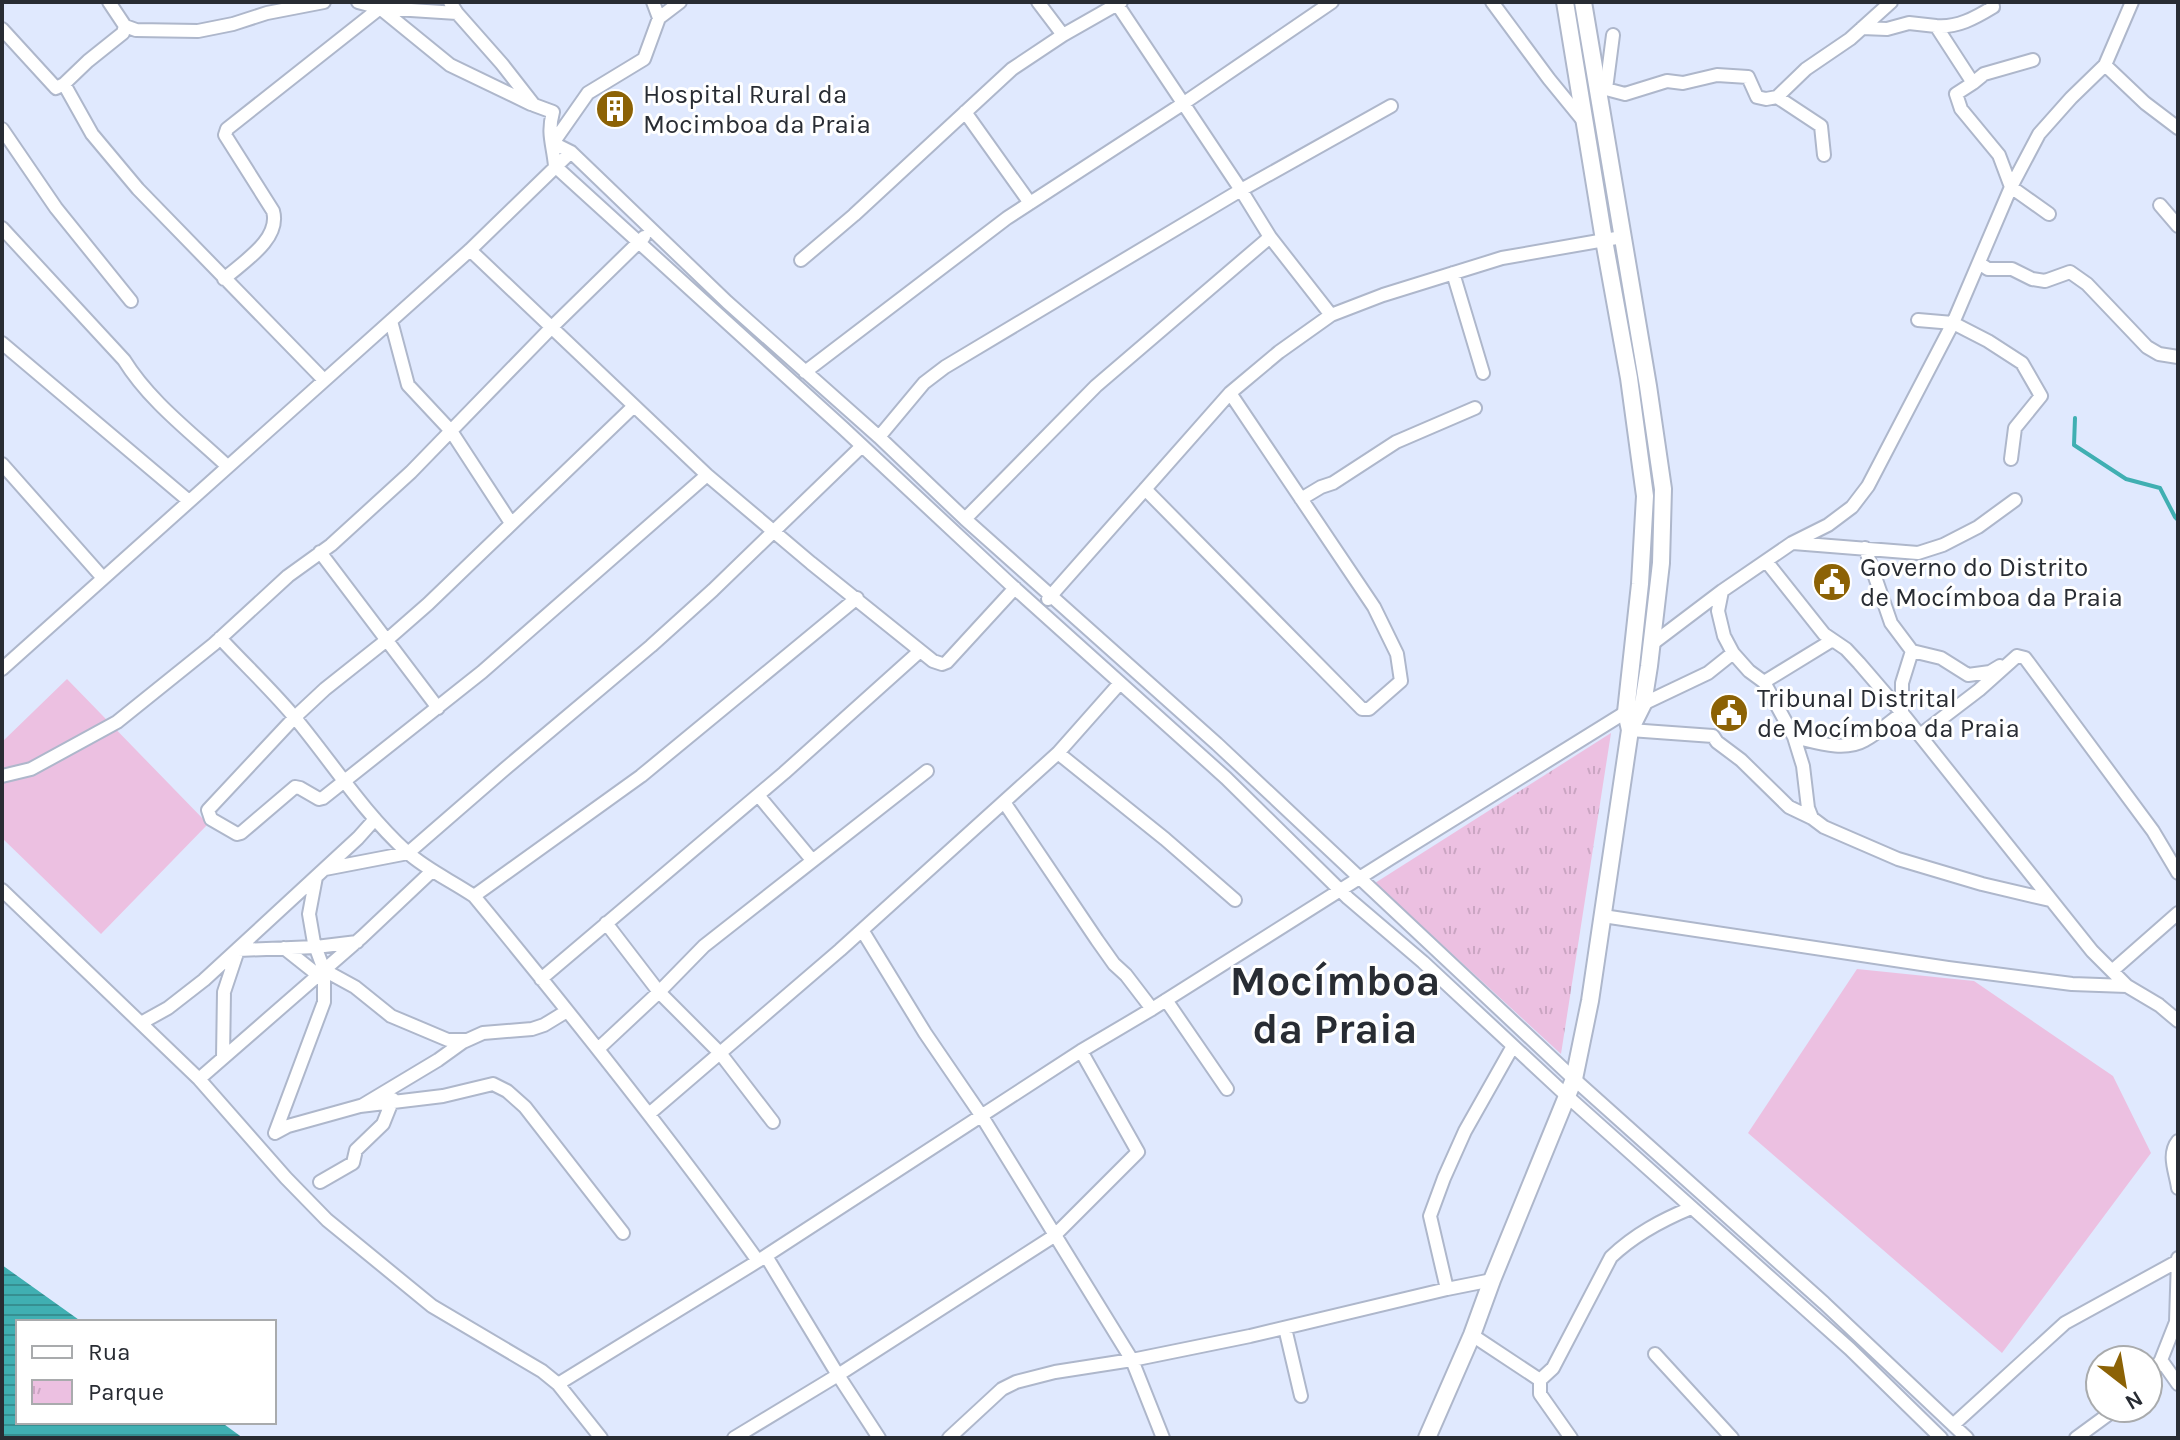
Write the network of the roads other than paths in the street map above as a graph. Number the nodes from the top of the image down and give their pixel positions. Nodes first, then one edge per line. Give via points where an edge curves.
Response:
1 (109, 2) edge
2 (324, 2) edge
3 (358, 2) edge
4 (653, 2) edge
5 (680, 2) edge
6 (1038, 2) edge
7 (1332, 2) edge
8 (1492, 2) edge
9 (1565, 2) edge
10 (1583, 2) edge
11 (1992, 2) edge
12 (2132, 2) edge
13 (1119, 3) edge
14 (1882, 5) edge
15 (380, 8) junction
16 (453, 8) edge
17 (659, 18) junction
18 (125, 26) junction
19 (1936, 26) junction
20 (1862, 28) junction
21 (2, 29) edge
22 (1063, 35) junction
23 (1613, 35) dead end
24 (2033, 60) dead end
25 (2105, 65) junction
26 (1973, 83) junction
27 (64, 84) junction
28 (1777, 97) junction
29 (1184, 103) junction
30 (534, 105) junction
31 (1391, 106) dead end
32 (965, 112) junction
33 (1585, 123) junction
34 (2178, 128) edge
35 (2, 129) edge
36 (553, 143) junction
37 (571, 152) junction
38 (1824, 155) dead end
39 (555, 166) junction
40 (2011, 187) junction
41 (1241, 190) junction
42 (1030, 203) junction
43 (2160, 205) dead end
44 (2049, 214) dead end
45 (2178, 226) edge
46 (2, 228) edge
47 (652, 229) junction
48 (1270, 237) junction
49 (1622, 237) junction
50 (1604, 240) junction
51 (639, 242) junction
52 (470, 250) junction
53 (801, 260) dead end
54 (1979, 263) junction
55 (1453, 273) junction
56 (224, 279) junction
57 (131, 301) dead end
58 (1331, 315) junction
59 (1918, 320) dead end
60 (391, 321) junction
61 (1953, 323) junction
62 (552, 327) junction
63 (5, 351) edge
64 (2178, 357) edge
65 (805, 372) junction
66 (1483, 373) dead end
67 (324, 380) junction
68 (1230, 393) junction
69 (634, 406) junction
70 (1475, 408) dead end
71 (451, 431) junction
72 (879, 437) junction
73 (862, 446) junction
74 (2011, 459) dead end
75 (2, 464) edge
76 (227, 466) junction
77 (707, 475) junction
78 (1145, 489) junction
79 (1301, 499) junction
80 (2015, 500) dead end
81 (189, 501) junction
82 (965, 519) junction
83 (511, 523) junction
84 (773, 530) junction
85 (1792, 543) junction
86 (1865, 548) junction
87 (320, 552) junction
88 (1766, 561) junction
89 (103, 578) junction
90 (1015, 588) junction
91 (1722, 591) junction
92 (1051, 595) junction
93 (857, 598) junction
94 (1038, 609) junction
95 (220, 638) junction
96 (388, 639) junction
97 (1831, 641) junction
98 (1652, 644) junction
99 (2, 649) edge
100 (920, 651) junction
101 (1912, 651) junction
102 (1733, 653) junction
103 (2017, 656) junction
104 (6, 665) edge
105 (1764, 682) junction
106 (1120, 683) junction
107 (1643, 704) junction
108 (438, 708) junction
109 (1626, 712) junction
110 (1902, 713) junction
111 (295, 717) junction
112 (1630, 730) junction
113 (1920, 735) junction
114 (1794, 737) junction
115 (1217, 744) junction
116 (1058, 753) junction
117 (1204, 759) junction
118 (927, 771) dead end
119 (2, 776) edge
120 (344, 781) junction
121 (758, 795) junction
122 (1004, 802) junction
123 (1812, 818) junction
124 (375, 819) junction
125 (408, 853) junction
126 (812, 860) junction
127 (432, 871) junction
128 (320, 873) junction
129 (2178, 873) edge
130 (1359, 877) junction
131 (2, 890) edge
132 (1341, 890) junction
133 (474, 896) junction
134 (1235, 900) dead end
135 (2050, 900) junction
136 (2178, 913) edge
137 (1603, 916) junction
138 (606, 923) junction
139 (862, 930) junction
140 (357, 942) junction
141 (316, 947) junction
142 (284, 948) junction
143 (238, 950) junction
144 (2112, 971) junction
145 (321, 972) junction
146 (541, 979) junction
147 (2127, 986) junction
148 (659, 992) junction
149 (1166, 1000) junction
150 (1152, 1009) junction
151 (567, 1011) junction
152 (2178, 1021) edge
153 (141, 1023) junction
154 (468, 1040) junction
155 (1513, 1046) junction
156 (598, 1049) junction
157 (1081, 1051) junction
158 (720, 1053) junction
159 (223, 1058) junction
160 (199, 1079) junction
161 (1574, 1079) junction
162 (396, 1084) junction
163 (1227, 1089) dead end
164 (1567, 1096) junction
165 (392, 1102) junction
166 (360, 1106) junction
167 (649, 1114) junction
168 (981, 1115) junction
169 (773, 1122) dead end
170 (2178, 1141) edge
171 (320, 1182) dead end
172 (1691, 1184) junction
173 (2178, 1188) edge
174 (1679, 1197) junction
175 (1691, 1208) junction
176 (623, 1233) dead end
177 (1054, 1236) junction
178 (2178, 1255) edge
179 (762, 1259) junction
180 (2178, 1261) edge
181 (1492, 1280) junction
182 (2178, 1281) edge
183 (1447, 1289) junction
184 (1285, 1328) junction
185 (1472, 1335) junction
186 (2164, 1352) edge
187 (1655, 1354) dead end
188 (1132, 1360) junction
189 (2164, 1364) edge
190 (838, 1375) junction
191 (1540, 1380) junction
192 (558, 1384) junction
193 (2178, 1384) edge
194 (1301, 1396) dead end
195 (2095, 1424) edge
196 (1953, 1425) junction
197 (1936, 1437) edge
198 (601, 1438) edge
199 (734, 1438) edge
200 (879, 1438) edge
201 (949, 1438) edge
202 (1163, 1438) edge
203 (1427, 1438) edge
204 (1571, 1438) edge
205 (1732, 1438) edge
206 (1967, 1438) edge
207 (2076, 1438) edge

1 - 18 street
2 - 18 street via 198,31
3 - 15 street
4 - 17 street
5 - 17 street
6 - 22 street
7 - 29 street
8 - 33 street
9 - 33 street
10 - 49 street
11 - 19 street via 1993,7 1970,21
12 - 25 street
13 - 22 street
13 - 29 street
14 - 20 street
15 - 16 street
15 - 30 street via 450,65
15 - 56 street via 227,129 225,135 275,220 264,242
16 - 30 street
17 - 36 street via 644,59 588,93
18 - 27 street via 119,38
19 - 20 street
19 - 26 street
20 - 28 street
21 - 27 street via 56,88
22 - 32 street via 1012,69
23 - 28 street via 1606,89 1625,94 1667,81 1717,75 1748,77 1757,97
24 - 26 street via 1984,74
25 - 34 street
25 - 40 street via 2039,134
26 - 40 street via 1956,94 1958,102 1999,155
27 - 56 street via 92,134
28 - 38 street via 1821,126
29 - 41 street
29 - 42 street
30 - 36 street via 553,112 548,130
31 - 41 street
32 - 42 street
32 - 53 street
33 - 50 street
35 - 57 street via 56,208
36 - 37 street
36 - 39 street
37 - 39 street
37 - 47 street
39 - 51 street
39 - 52 street
40 - 44 street
40 - 54 street
41 - 48 street
41 - 72 street via 945,367 924,383
42 - 65 street
43 - 45 street
46 - 76 street via 152,397
47 - 51 street
47 - 65 street
48 - 58 street
48 - 82 street via 1096,386
49 - 50 street
49 - 98 street via 1663,489
50 - 55 street via 1502,258
50 - 109 street via 1645,496
51 - 62 street
51 - 73 street
52 - 60 street
52 - 62 street
54 - 61 street
54 - 64 street via 2045,281 2070,272 2147,347
55 - 58 street
55 - 66 street
56 - 67 street
58 - 68 street
59 - 61 street
60 - 67 street
60 - 71 street via 408,385
61 - 74 street via 2022,363 2041,396 2015,428
61 - 85 street via 1868,486 1852,507
62 - 69 street
62 - 71 street
63 - 81 street
65 - 72 street
67 - 76 street
68 - 78 street
68 - 79 street
69 - 77 street
69 - 83 street
70 - 79 street via 1396,442
71 - 83 street
71 - 87 street
72 - 82 street
73 - 84 street
73 - 90 street
75 - 89 street
76 - 81 street
77 - 84 street
77 - 108 street
78 - 79 street via 1356,704 1369,709 1401,681 1397,654 1374,607
78 - 92 street
80 - 86 street via 1931,551
81 - 89 street
82 - 92 street
83 - 96 street
84 - 93 street
84 - 125 street via 651,646
85 - 86 street
85 - 88 street
86 - 101 street via 1891,623
87 - 95 street
87 - 96 street
88 - 91 street
88 - 97 street
89 - 104 street
90 - 94 street
90 - 100 street via 947,662 933,661
91 - 98 street
91 - 102 street via 1718,611
92 - 94 street
92 - 115 street
93 - 100 street
93 - 133 street via 641,776
94 - 106 street
95 - 111 street
95 - 119 street via 117,722 31,769
96 - 108 street
96 - 111 street
97 - 105 street
97 - 110 street via 1846,649
98 - 107 street
99 - 104 street
100 - 121 street
101 - 103 street via 1941,658 1968,675 1990,672
101 - 110 street via 1902,683
102 - 105 street
102 - 107 street via 1708,673
103 - 113 street
103 - 129 street via 2025,658 2090,745
105 - 114 street
106 - 116 street
106 - 117 street
107 - 109 street
107 - 112 street
108 - 120 street
109 - 112 street
109 - 130 street
110 - 113 street
110 - 114 street via 1853,745
111 - 120 street
111 - 120 street via 208,810 211,819 241,833 295,787 319,799
112 - 123 street via 1713,736 1789,807
112 - 137 street
113 - 135 street
114 - 123 street
115 - 117 street
115 - 130 street
116 - 122 street
116 - 134 street
117 - 132 street
118 - 126 street
120 - 124 street
121 - 126 street
121 - 138 street
122 - 139 street
122 - 150 street via 1097,940
123 - 135 street via 1898,859
124 - 125 street
124 - 128 street
125 - 127 street
125 - 128 street
126 - 148 street via 704,946
127 - 133 street
127 - 140 street
128 - 141 street via 309,914
128 - 143 street
130 - 132 street
130 - 161 street
131 - 153 street
132 - 149 street
132 - 155 street
133 - 146 street
135 - 144 street
136 - 144 street
137 - 147 street via 1932,966
137 - 161 street
138 - 146 street
138 - 148 street
139 - 158 street
139 - 168 street
140 - 141 street
140 - 145 street
141 - 142 street
141 - 145 street
142 - 143 street
142 - 145 street
143 - 153 street via 176,1002
143 - 159 street via 224,992
144 - 147 street
145 - 154 street via 355,987 391,1016 448,1040
145 - 159 street
145 - 166 street via 324,1002 275,1133
146 - 151 street
147 - 152 street
148 - 156 street
148 - 158 street
149 - 150 street
149 - 163 street
150 - 157 street
151 - 154 street via 532,1029 483,1033
151 - 156 street
153 - 160 street
154 - 162 street
155 - 164 street
155 - 183 street via 1465,1131 1430,1216
156 - 167 street
157 - 168 street
157 - 177 street via 1138,1152
158 - 167 street
158 - 169 street
159 - 160 street
160 - 192 street via 327,1220 432,1306
161 - 164 street
161 - 172 street
162 - 165 street
162 - 166 street
164 - 174 street
164 - 181 street
165 - 166 street
165 - 171 street via 383,1124 356,1150 353,1163
165 - 176 street via 493,1084 507,1091
167 - 179 street
168 - 177 street
168 - 179 street
170 - 173 street via 2172,1156
172 - 174 street
172 - 196 street
174 - 175 street
175 - 191 street via 1658,1222 1611,1257 1553,1368
175 - 197 street via 1850,1349
177 - 188 street
177 - 190 street
178 - 180 street
179 - 190 street
179 - 192 street
180 - 182 street
180 - 196 street via 2065,1323
181 - 183 street
181 - 185 street
182 - 186 street via 2176,1322
183 - 184 street
184 - 188 street
184 - 194 street
185 - 191 street
185 - 203 street
187 - 205 street
188 - 201 street via 1016,1382
188 - 202 street
189 - 193 street
190 - 199 street
190 - 200 street
191 - 204 street via 1540,1394
192 - 198 street
195 - 207 street
196 - 206 street

